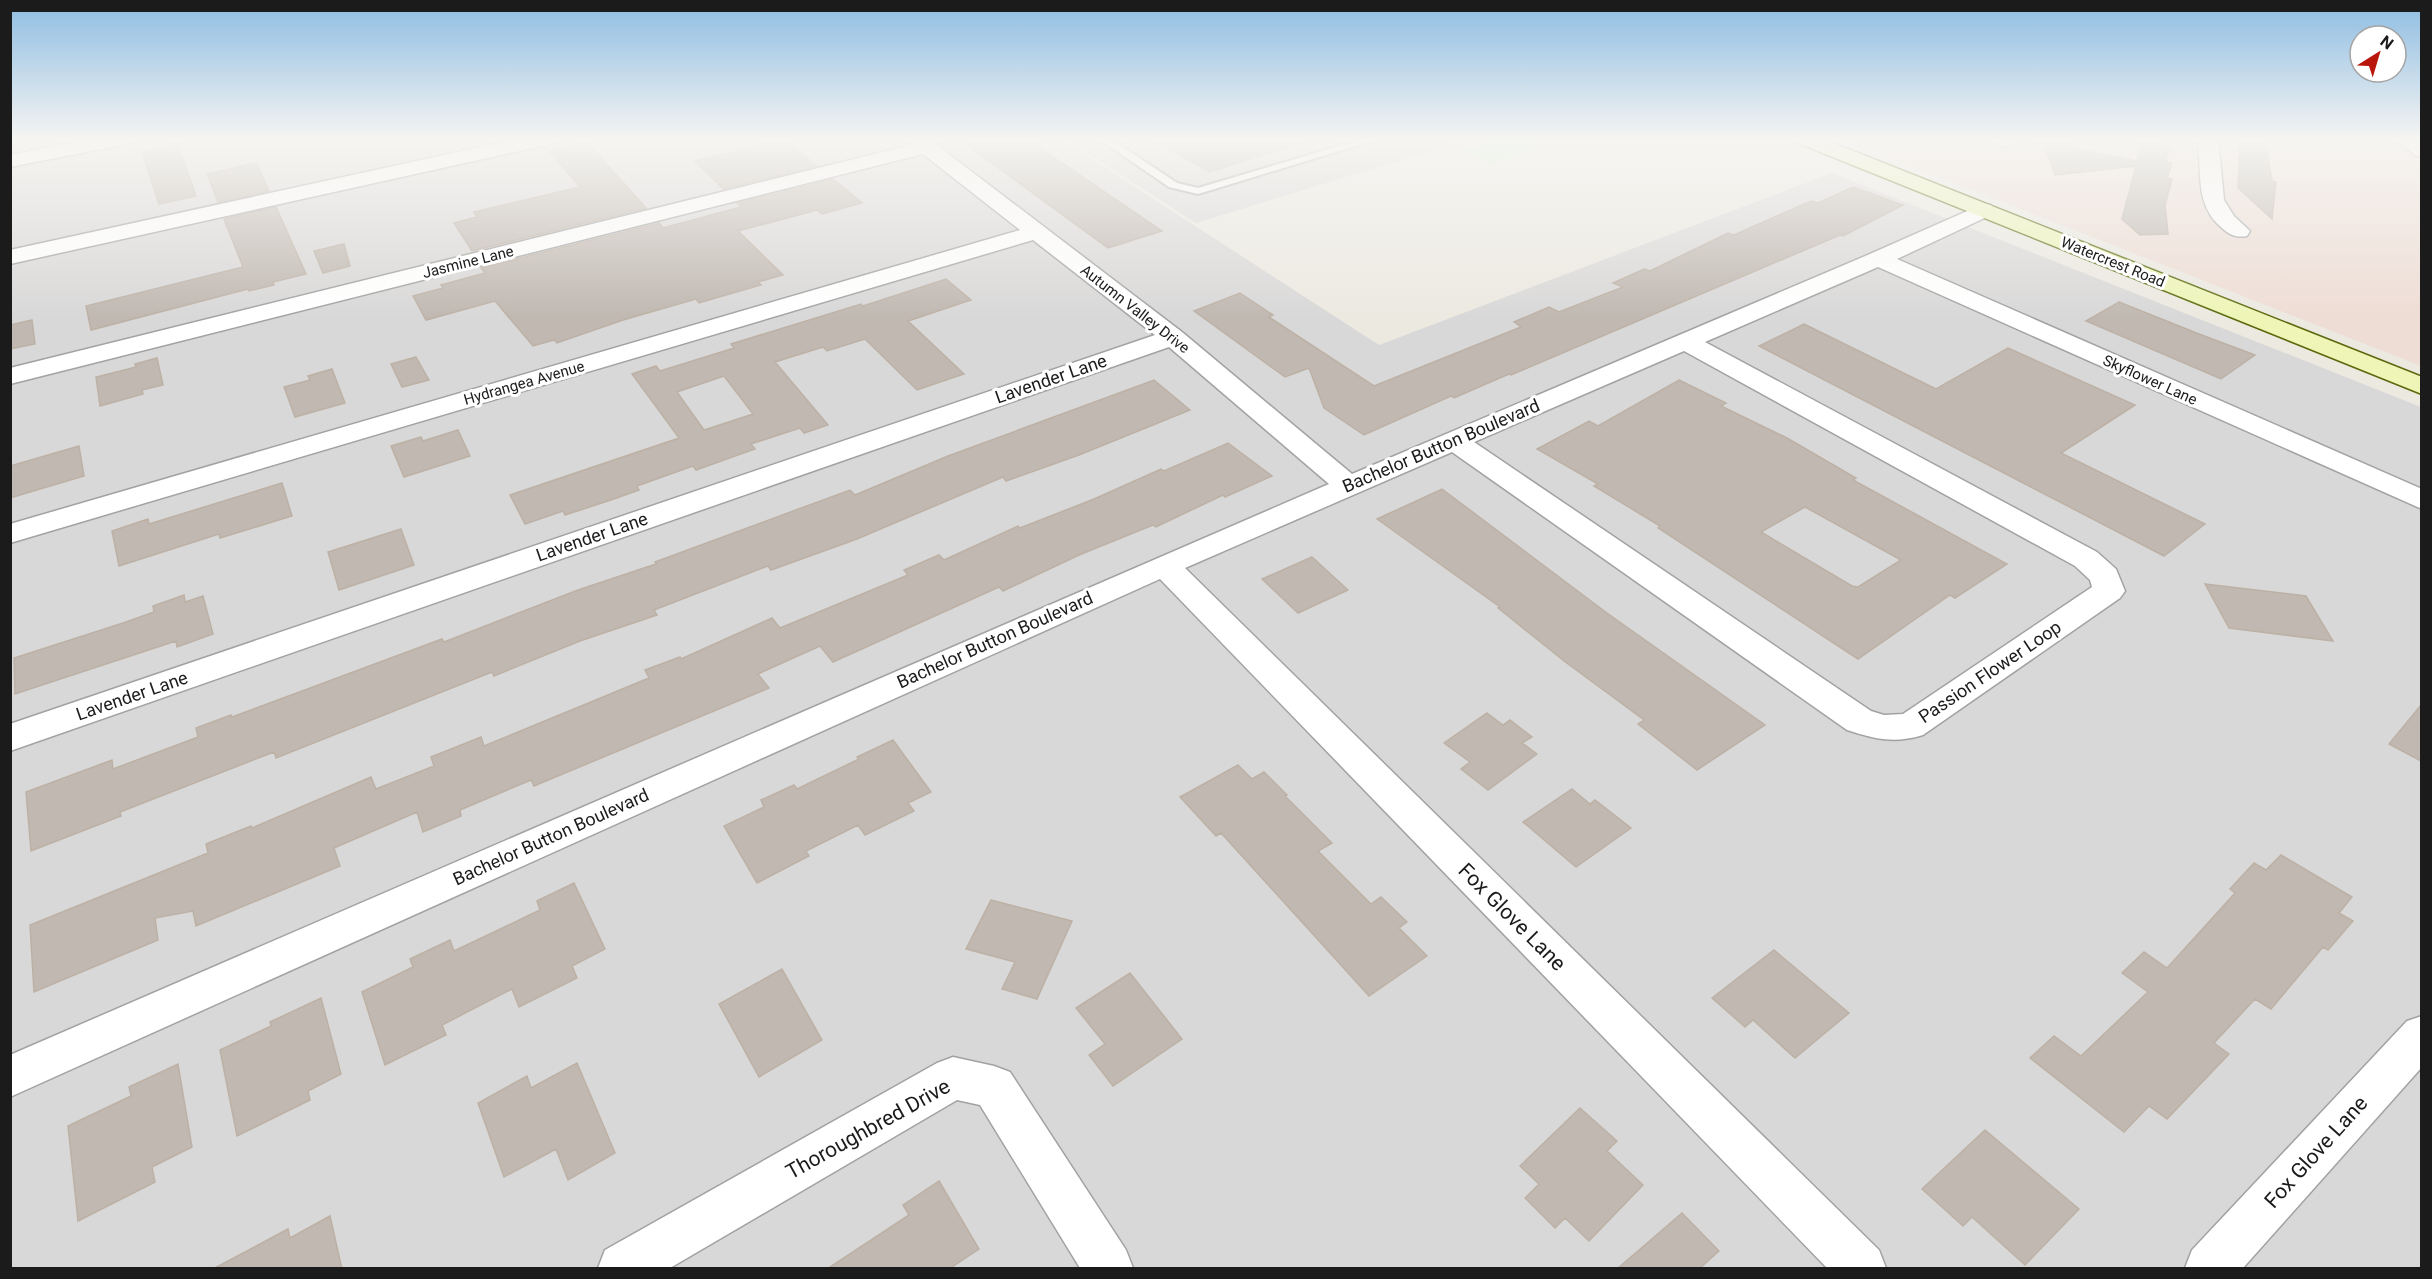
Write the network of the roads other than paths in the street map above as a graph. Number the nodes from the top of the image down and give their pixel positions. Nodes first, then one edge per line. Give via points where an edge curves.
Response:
1 (275, 199) edge
2 (703, 199) edge
3 (994, 199) edge
4 (1955, 199) edge
5 (2212, 199) edge
6 (1983, 210) junction
7 (2239, 231) dead end
8 (1037, 232) junction
9 (10, 257) edge
10 (1878, 260) junction
11 (1173, 337) junction
12 (1685, 342) junction
13 (10, 376) edge
14 (2421, 386) edge
15 (1454, 441) junction
16 (1348, 486) junction
17 (2421, 500) edge
18 (10, 534) edge
19 (1164, 565) junction
20 (10, 738) edge
21 (2421, 1035) edge
22 (10, 1077) edge
23 (623, 1269) edge
24 (1108, 1269) edge
25 (1861, 1269) edge
26 (2210, 1269) edge

1 - 9 street
2 - 13 street, Jasmine Lane
3 - 8 street, Autumn Valley Drive
4 - 6 street, Watercrest Road
5 - 7 street via 2224,220
6 - 10 street, Bachelor Button Boulevard
6 - 14 street, Watercrest Road
8 - 11 street, Autumn Valley Drive
8 - 18 street, Hydrangea Avenue
10 - 12 street, Bachelor Button Boulevard
10 - 17 street, Skyflower Lane
11 - 16 street, Autumn Valley Drive
11 - 20 street, Lavender Lane
12 - 15 street, Bachelor Button Boulevard
12 - 15 street, Passion Flower Loop via 2086,559 2105,576 2109,591 1911,726 1884,728 1858,721
15 - 16 street, Bachelor Button Boulevard
16 - 19 street, Bachelor Button Boulevard
19 - 22 street, Bachelor Button Boulevard
19 - 25 street, Fox Glove Lane
21 - 26 street, Fox Glove Lane
23 - 24 street, Thoroughbred Drive via 953,1078 994,1087

